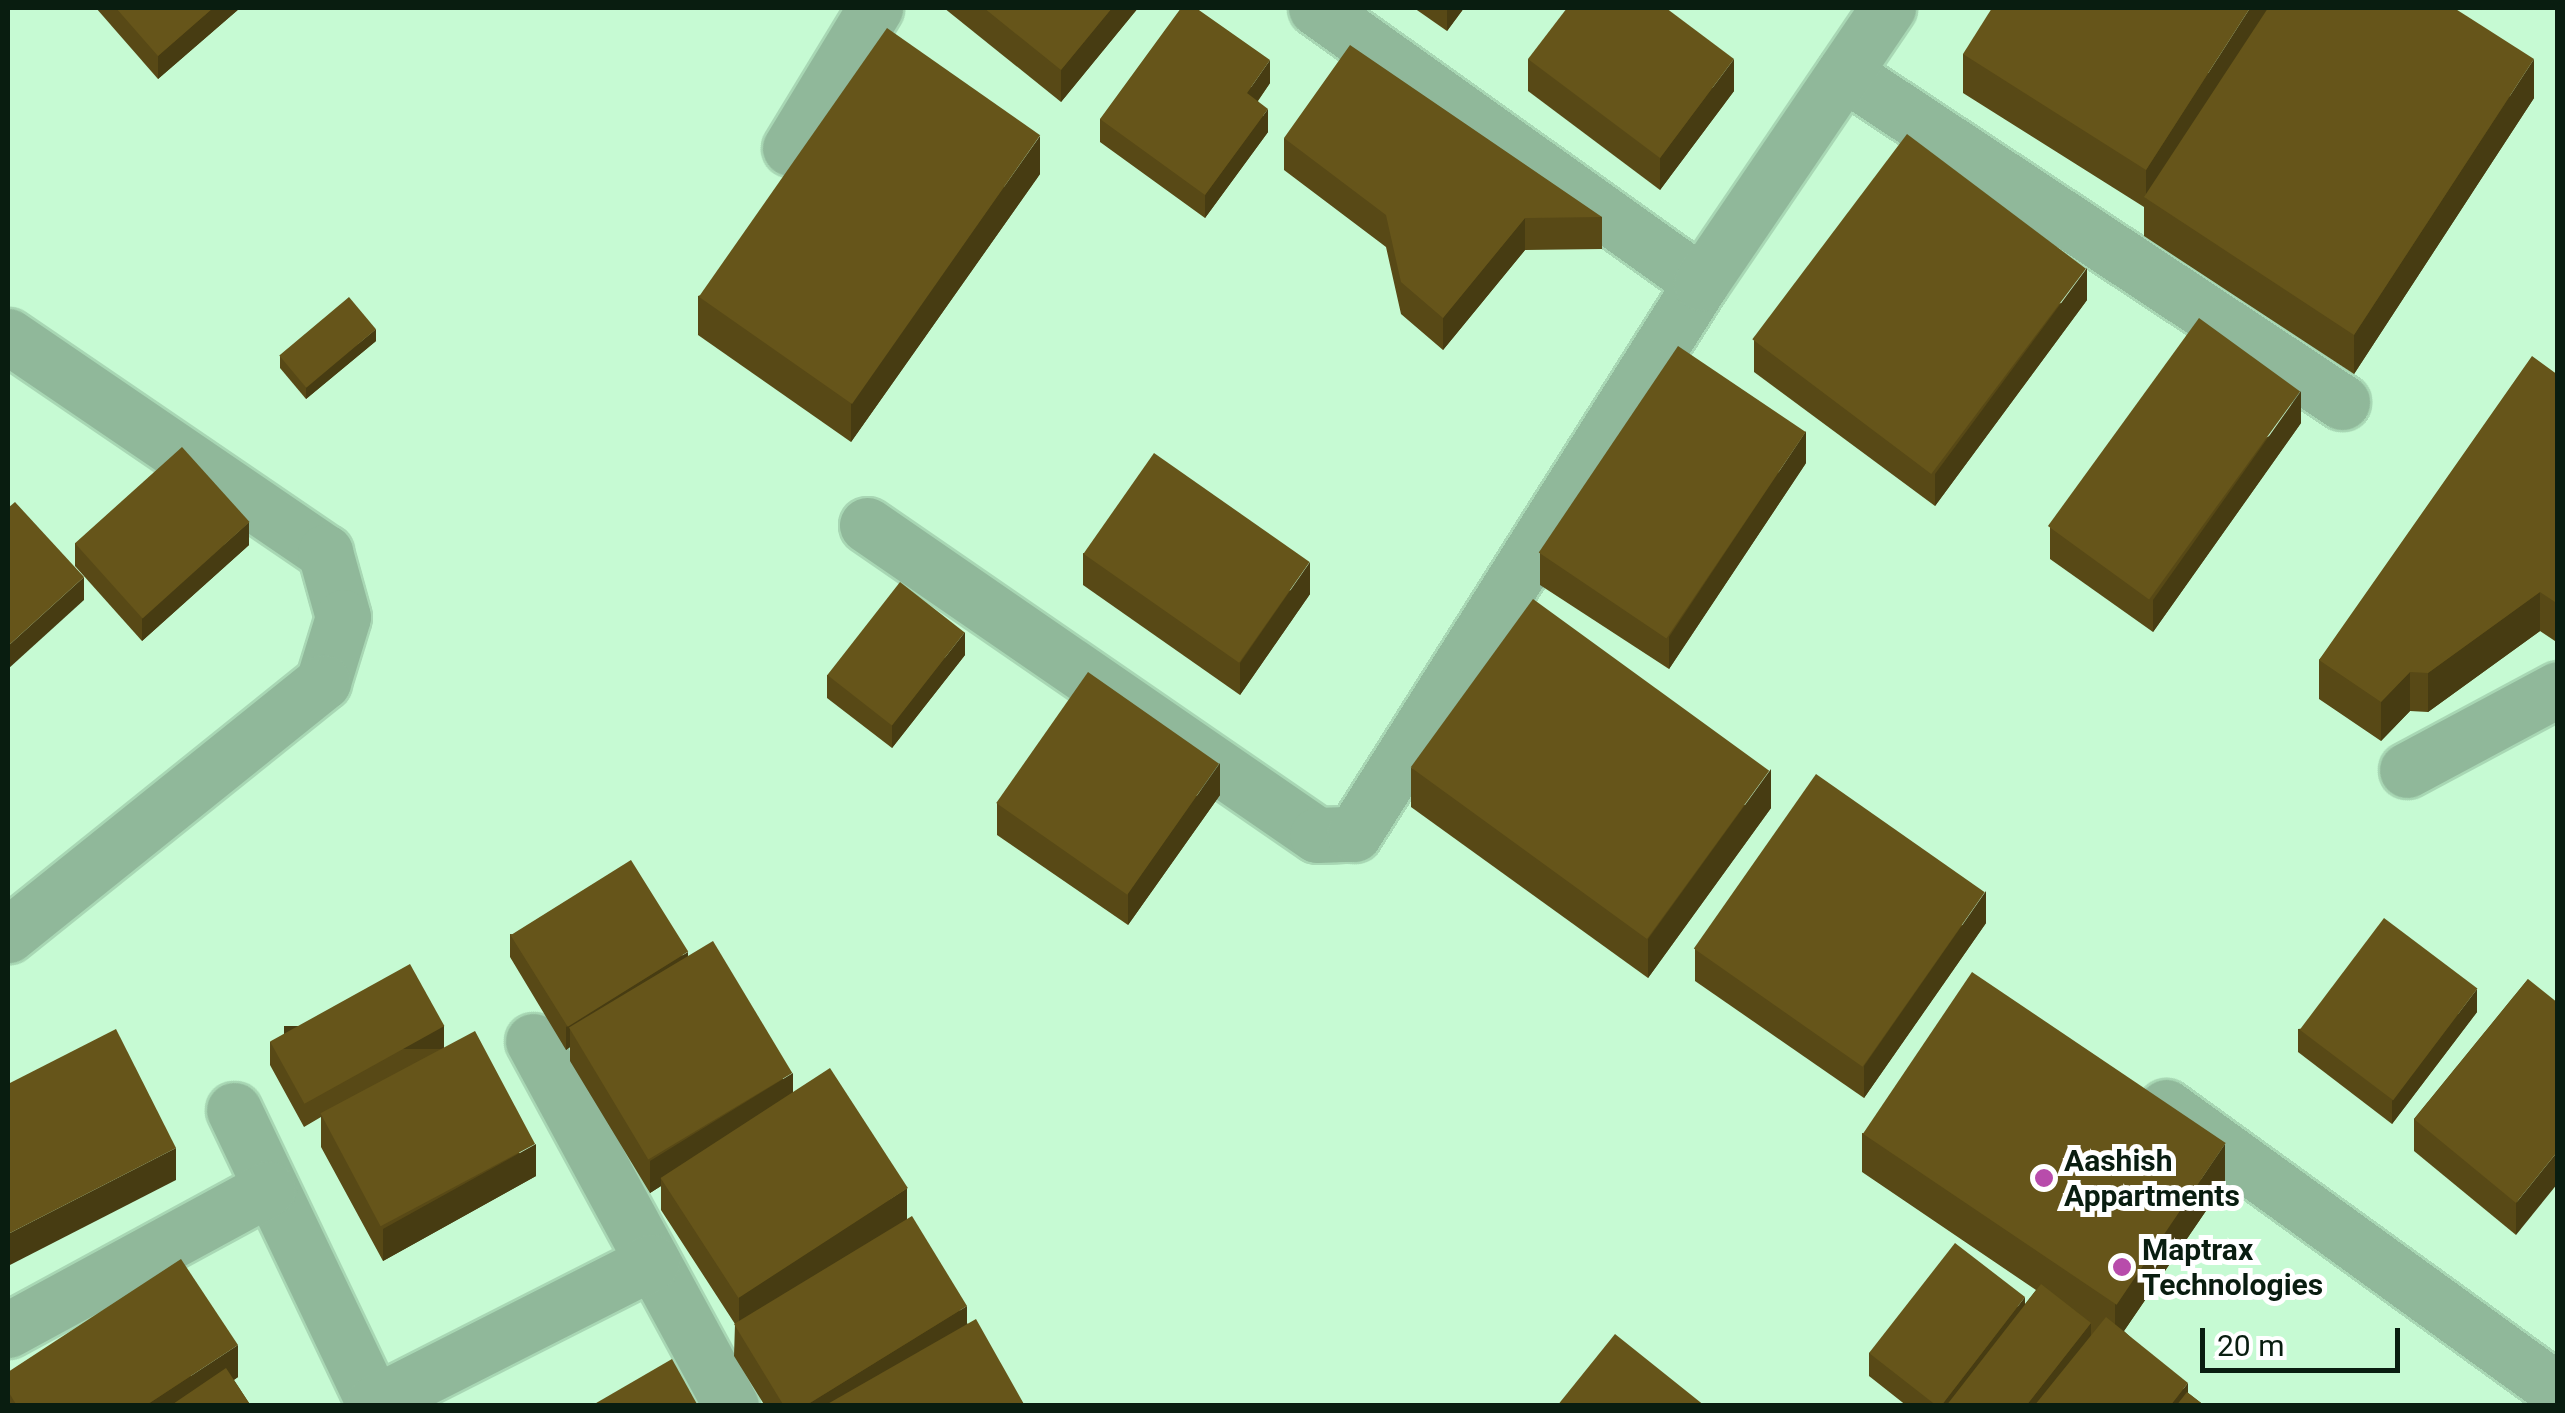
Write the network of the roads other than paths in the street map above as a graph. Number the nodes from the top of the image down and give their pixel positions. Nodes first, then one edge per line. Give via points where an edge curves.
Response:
1 (875, 8) edge
2 (1316, 8) edge
3 (1888, 8) edge
4 (1844, 74) junction
5 (790, 148) dead end
6 (1701, 283) junction
7 (8, 336) edge
8 (2342, 402) dead end
9 (867, 525) dead end
10 (2558, 689) edge
11 (2407, 770) dead end
12 (8, 935) edge
13 (533, 1041) dead end
14 (2128, 1079) edge
15 (234, 1110) dead end
16 (268, 1189) junction
17 (652, 1262) junction
18 (8, 1330) edge
19 (2558, 1391) edge
20 (375, 1404) edge
21 (731, 1406) edge

1 - 5 street
2 - 6 street
3 - 4 street
4 - 6 street
4 - 8 street
6 - 9 street via 1345,838 1317,835
7 - 12 street via 325,552 343,617 323,682
10 - 11 street
13 - 17 street
14 - 19 street
15 - 16 street
16 - 18 street
16 - 20 street
17 - 20 street
17 - 21 street

